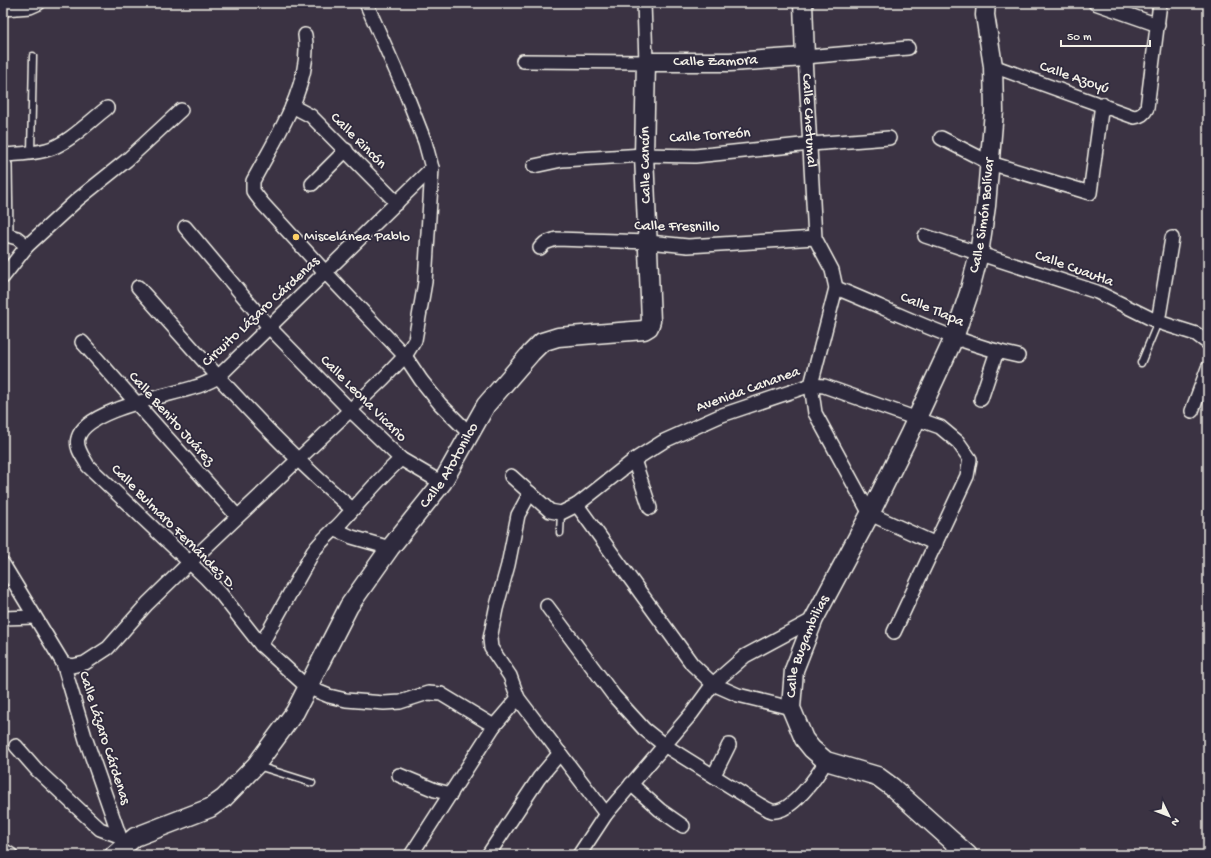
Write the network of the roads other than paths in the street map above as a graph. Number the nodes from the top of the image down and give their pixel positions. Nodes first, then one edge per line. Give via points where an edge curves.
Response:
1 (39, 3) edge
2 (366, 3) edge
3 (644, 3) edge
4 (803, 3) edge
5 (986, 3) edge
6 (1095, 3) edge
7 (1160, 3) edge
8 (3, 9) edge
9 (1158, 25) junction
10 (305, 35) dead end
11 (908, 48) dead end
12 (33, 56) dead end
13 (804, 57) junction
14 (523, 61) dead end
15 (646, 62) junction
16 (993, 66) junction
17 (1102, 104) junction
18 (292, 106) junction
19 (107, 108) dead end
20 (181, 110) dead end
21 (889, 138) dead end
22 (941, 138) dead end
23 (811, 144) junction
24 (346, 150) junction
25 (31, 153) junction
26 (3, 155) edge
27 (644, 155) junction
28 (3, 162) edge
29 (990, 163) junction
30 (534, 166) dead end
31 (432, 168) junction
32 (312, 184) dead end
33 (397, 203) junction
34 (185, 227) dead end
35 (5, 234) edge
36 (925, 236) dead end
37 (815, 238) junction
38 (1172, 238) dead end
39 (649, 242) junction
40 (27, 246) junction
41 (540, 248) dead end
42 (979, 254) junction
43 (326, 273) junction
44 (3, 277) edge
45 (138, 287) dead end
46 (836, 288) junction
47 (1158, 322) junction
48 (649, 327) joint
49 (270, 328) junction
50 (954, 338) junction
51 (82, 342) dead end
52 (1208, 343) edge
53 (997, 352) junction
54 (405, 356) junction
55 (1018, 356) dead end
56 (1141, 363) dead end
57 (1208, 368) edge
58 (217, 378) junction
59 (811, 385) junction
60 (981, 399) dead end
61 (134, 402) junction
62 (349, 409) junction
63 (1192, 411) dead end
64 (916, 417) junction
65 (470, 434) junction
66 (78, 439) joint
67 (401, 459) junction
68 (298, 460) junction
69 (634, 460) junction
70 (511, 476) dead end
71 (442, 483) junction
72 (530, 493) junction
73 (576, 505) junction
74 (650, 508) dead end
75 (352, 510) junction
76 (561, 513) junction
77 (870, 514) junction
78 (237, 516) junction
79 (334, 529) junction
80 (560, 533) dead end
81 (936, 544) junction
82 (390, 548) junction
83 (190, 562) junction
84 (3, 564) edge
85 (547, 606) dead end
86 (34, 617) junction
87 (3, 618) edge
88 (814, 619) junction
89 (894, 632) dead end
90 (261, 646) junction
91 (63, 663) junction
92 (713, 684) junction
93 (307, 687) junction
94 (518, 698) junction
95 (791, 708) junction
96 (494, 726) junction
97 (664, 745) junction
98 (729, 745) dead end
99 (16, 746) dead end
100 (560, 753) junction
101 (826, 761) junction
102 (256, 765) junction
103 (398, 775) dead end
104 (714, 775) junction
105 (312, 783) dead end
106 (631, 784) junction
107 (451, 794) junction
108 (606, 814) junction
109 (683, 826) dead end
110 (118, 846) edge
111 (3, 850) edge
112 (11, 855) edge
113 (411, 855) edge
114 (488, 855) edge
115 (579, 855) edge
116 (968, 855) edge

1 - 8 street
2 - 31 street via 405,91
3 - 15 street, Calle Cancún
4 - 13 street, Calle Chetumal
5 - 16 street, Calle Simón Bolívar via 985,15
6 - 9 street
7 - 9 street
9 - 17 street, Calle Azoyú via 1147,108 1144,114 1134,117
10 - 18 street via 307,50
11 - 13 street, Calle Zamora
12 - 25 lane
13 - 15 street, Calle Zamora via 730,62
13 - 23 street, Calle Chetumal
14 - 15 street, Calle Zamora
15 - 27 street, Calle Cancún
16 - 17 street, Calle Azoyú
16 - 29 street, Calle Simón Bolívar via 994,111
17 - 29 street via 1090,193
18 - 24 street, Calle Rincón via 311,116
18 - 43 street via 253,181 253,191
19 - 25 street via 61,144
20 - 40 street
21 - 23 street, Calle Torreón
22 - 29 street
23 - 27 street, Calle Torreón via 695,156
23 - 37 street, Calle Chetumal
24 - 32 street
24 - 33 street, Calle Rincón
25 - 26 street
27 - 30 street, Calle Torreón via 562,160
27 - 39 street, Calle Cancún
28 - 35 street
29 - 42 street, Calle Simón Bolívar
31 - 33 street, Circuito Lázaro Cárdenas
31 - 54 street via 426,282 415,340
33 - 43 street, Circuito Lázaro Cárdenas
34 - 49 street, Calle Leona Vicario
35 - 40 street via 17,238
36 - 42 street, Calle Cuautla
37 - 39 street, Calle Fresnillo via 688,246
37 - 46 street via 832,270
38 - 47 street
39 - 41 street, Calle Fresnillo via 556,240 545,243
39 - 48 street, Calle Cancún
40 - 44 street
42 - 47 street, Calle Cuautla via 1097,292
42 - 50 street, Calle Simón Bolívar
43 - 49 street, Circuito Lázaro Cárdenas
43 - 54 street
45 - 58 street
46 - 50 street, Calle Tlapa
46 - 59 street
47 - 52 street, Calle Cuautla via 1196,334
47 - 56 lane
48 - 65 street, Calle Atotonilco via 644,330 558,337 542,342 486,405
49 - 58 street, Circuito Lázaro Cárdenas
49 - 62 street, Calle Leona Vicario
50 - 53 street, Calle Tlapa
50 - 64 street, Calle Simón Bolívar
51 - 61 street, Calle Benito Juárez
53 - 55 street, Calle Tlapa
53 - 60 street
54 - 62 street
54 - 65 street via 440,404
57 - 63 street
58 - 61 street, Circuito Lázaro Cárdenas via 196,387
58 - 68 street
59 - 64 street, Avenida Cananea via 824,386
59 - 69 street, Avenida Cananea via 695,426
59 - 77 street via 816,413
61 - 66 street, Circuito Lázaro Cárdenas via 97,419 82,430
61 - 78 street, Calle Benito Juárez
62 - 67 street, Calle Leona Vicario
62 - 68 street
64 - 77 street, Calle Bugambilias
64 - 81 street, Avenida Cananea via 940,427 958,442 970,459 967,476 946,516
65 - 71 street, Calle Atotonilco
66 - 83 street, Calle Bulmaro Fernández D. via 79,449 88,466
67 - 71 street, Calle Leona Vicario
67 - 75 street
68 - 75 street
68 - 78 street
69 - 73 street, Avenida Cananea
69 - 74 street
70 - 72 street
71 - 82 street, Calle Atotonilco
72 - 76 street via 550,511
72 - 94 street via 518,515 490,639 491,648 510,676
73 - 76 street, Avenida Cananea
73 - 92 street via 692,664
75 - 79 street
76 - 80 lane
77 - 81 street
77 - 88 street, Calle Bugambilias
78 - 83 street
79 - 82 street
79 - 90 street via 322,539 313,552
81 - 89 street
82 - 93 street, Calle Atotonilco via 350,606
83 - 90 street, Calle Bulmaro Fernández D. via 221,594
83 - 91 street, Calle Lázaro Cárdenas via 147,604 108,648 86,663 72,666
84 - 86 street
85 - 97 street via 614,696 644,729
86 - 87 street
86 - 91 street
88 - 92 street via 745,656
88 - 95 street, Calle Bugambilias via 794,670
90 - 93 street, Calle Bulmaro Fernández D.
91 - 110 street, Calle Lázaro Cárdenas
92 - 95 street via 738,695
92 - 97 street via 692,714
93 - 96 street, Calle Bulmaro Fernández D. via 346,700 384,703 400,702 428,692 441,694
93 - 102 street, Calle Atotonilco via 295,712
94 - 96 street
94 - 100 street
95 - 101 street, Calle Bugambilias via 804,738 812,750
96 - 107 street
97 - 104 street
97 - 106 street
98 - 104 street
99 - 110 street via 37,770
100 - 108 street
100 - 114 street via 539,778
101 - 104 street via 798,798 780,810 760,805
101 - 116 street, Calle Bugambilias via 877,776
102 - 105 lane
102 - 110 street, Calle Atotonilco via 224,798 210,808
103 - 107 street
106 - 108 street
106 - 109 street via 660,810
107 - 113 street
108 - 115 street
111 - 112 street

